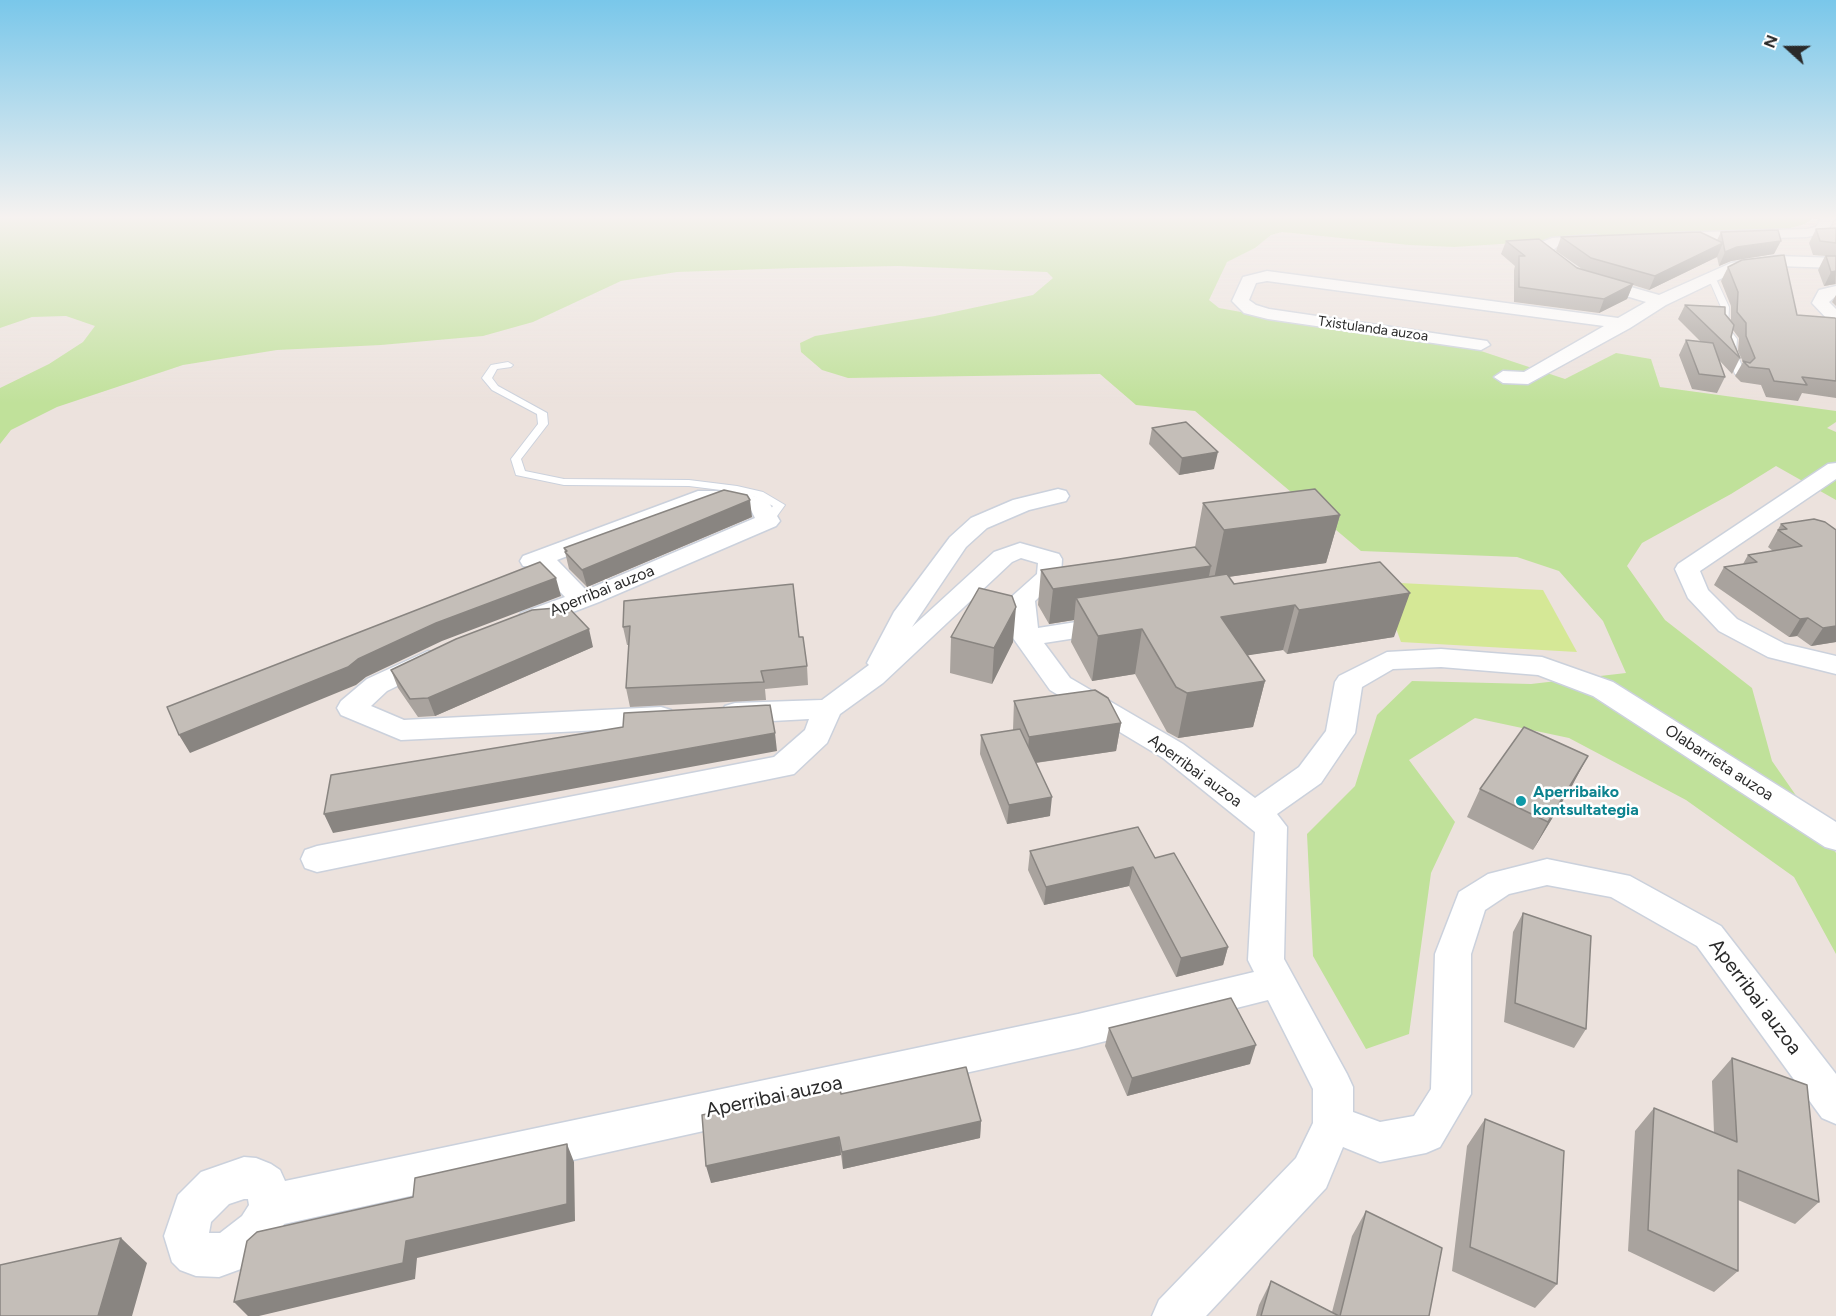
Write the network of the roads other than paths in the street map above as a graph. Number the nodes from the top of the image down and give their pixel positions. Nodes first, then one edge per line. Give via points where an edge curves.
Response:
1 (1252, 279) edge
2 (1292, 279) edge
3 (1587, 279) edge
4 (1707, 279) joint
5 (1836, 291) edge
6 (1660, 301) junction
7 (1836, 318) edge
8 (1624, 324) junction
9 (1481, 345) dead end
10 (508, 365) dead end
11 (1740, 374) edge
12 (1503, 377) dead end
13 (1836, 469) edge
14 (1050, 498) dead end
15 (768, 521) junction
16 (582, 600) junction
17 (1130, 622) edge
18 (506, 628) edge
19 (1026, 638) junction
20 (452, 649) edge
21 (1836, 665) edge
22 (873, 677) junction
23 (1603, 689) joint
24 (828, 709) junction
25 (1255, 814) junction
26 (1836, 838) edge
27 (317, 859) dead end
28 (1276, 982) junction
29 (1836, 1105) edge
30 (1333, 1124) junction
31 (270, 1206) dead end
32 (1175, 1316) edge

1 - 9 street, Txistulanda auzoa via 1240,301 1250,309
2 - 8 street, Txistulanda auzoa
3 - 6 street
4 - 6 street
4 - 11 lane via 1714,283 1725,307 1724,327 1733,339 1731,351
5 - 7 street via 1825,294 1820,303
6 - 8 street
8 - 12 street via 1528,378
10 - 15 lane via 494,367 487,378 495,388 542,413 543,424 516,459 520,473 564,482 688,483 737,489 779,505
13 - 21 street via 1687,568 1697,593 1728,625 1777,651
14 - 22 street via 979,523 958,542 903,618
15 - 16 street, Aperribai auzoa
15 - 16 street via 760,506 738,498 698,498 537,559
16 - 18 street, Aperribai auzoa
17 - 19 street
19 - 22 street via 1022,599 1048,576 1050,559 1020,550 1003,558
19 - 25 street, Aperribai auzoa via 1060,684 1173,751
20 - 24 street via 377,685 351,708 401,730
22 - 24 street
23 - 25 street, Aperribai auzoa via 1542,666 1441,658 1387,661 1349,682 1340,733 1311,775
23 - 26 street, Olabarrieta auzoa
24 - 27 street via 817,736 783,766
25 - 28 street, Aperribai auzoa via 1271,827 1266,960
28 - 30 street, Aperribai auzoa via 1333,1087
28 - 31 street, Aperribai auzoa via 1078,1030
29 - 30 street, Aperribai auzoa via 1709,936 1618,885 1547,872 1500,884 1471,902 1453,954 1451,1094 1426,1133 1380,1142
30 - 32 street, Aperribai auzoa via 1311,1173

